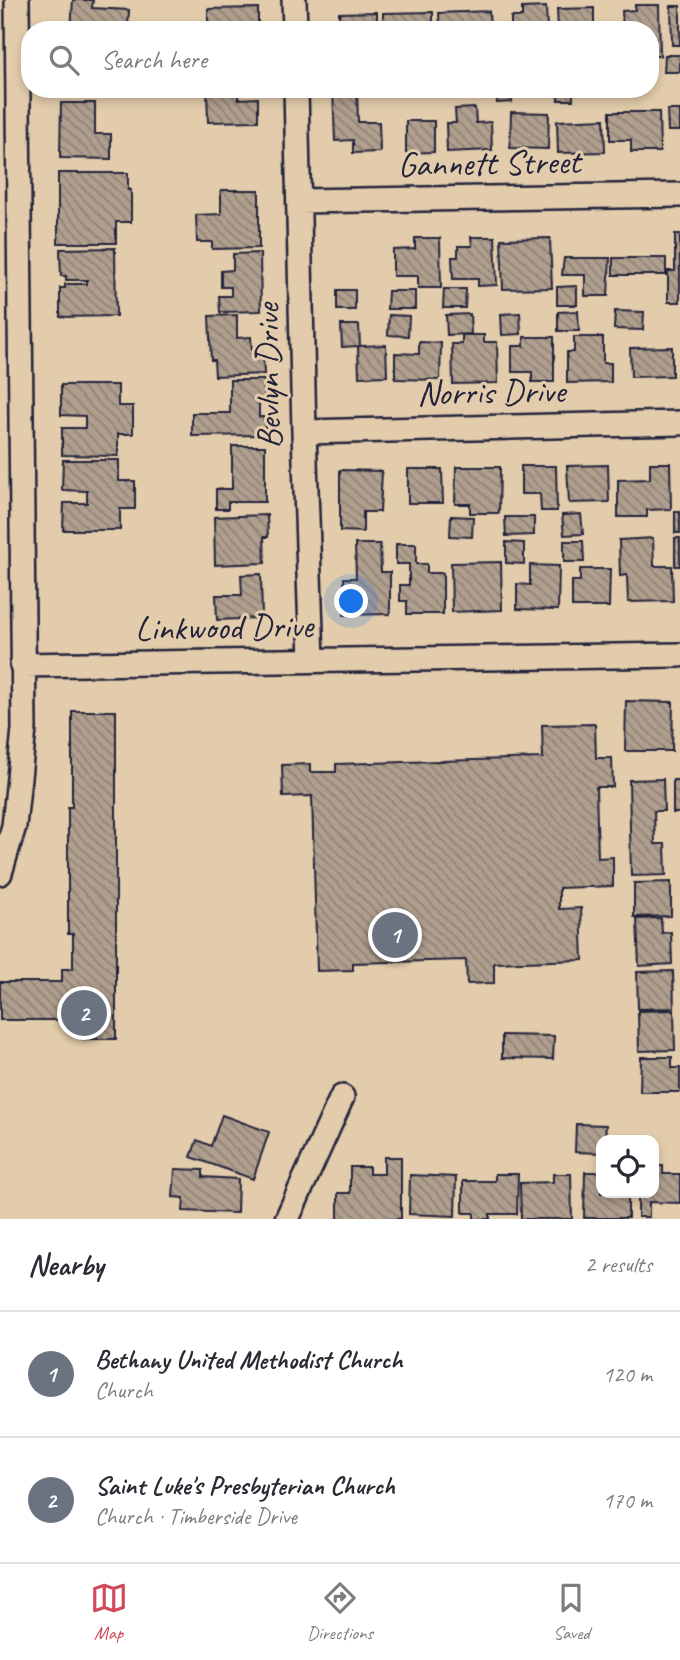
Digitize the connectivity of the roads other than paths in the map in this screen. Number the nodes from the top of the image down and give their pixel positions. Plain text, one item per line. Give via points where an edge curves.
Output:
1 (17, 0) edge
2 (294, 0) edge
3 (295, 21) edge
4 (296, 98) edge
5 (9, 192) edge
6 (680, 195) edge
7 (299, 201) junction
8 (9, 223) edge
9 (10, 362) edge
10 (680, 423) edge
11 (304, 432) junction
12 (680, 655) edge
13 (312, 660) junction
14 (22, 665) junction
15 (0, 873) edge
16 (342, 1097) dead end
17 (287, 1219) edge

1 - 5 street
2 - 3 street
4 - 7 street, Bevlyn Drive
5 - 8 street
6 - 7 street, Gannett Street
7 - 11 street, Bevlyn Drive
8 - 9 street
9 - 14 street
10 - 11 street, Norris Drive
11 - 13 street, Bevlyn Drive
12 - 13 street, Linkwood Drive
13 - 14 street, Linkwood Drive
14 - 15 street via 24,729 14,826
16 - 17 street

